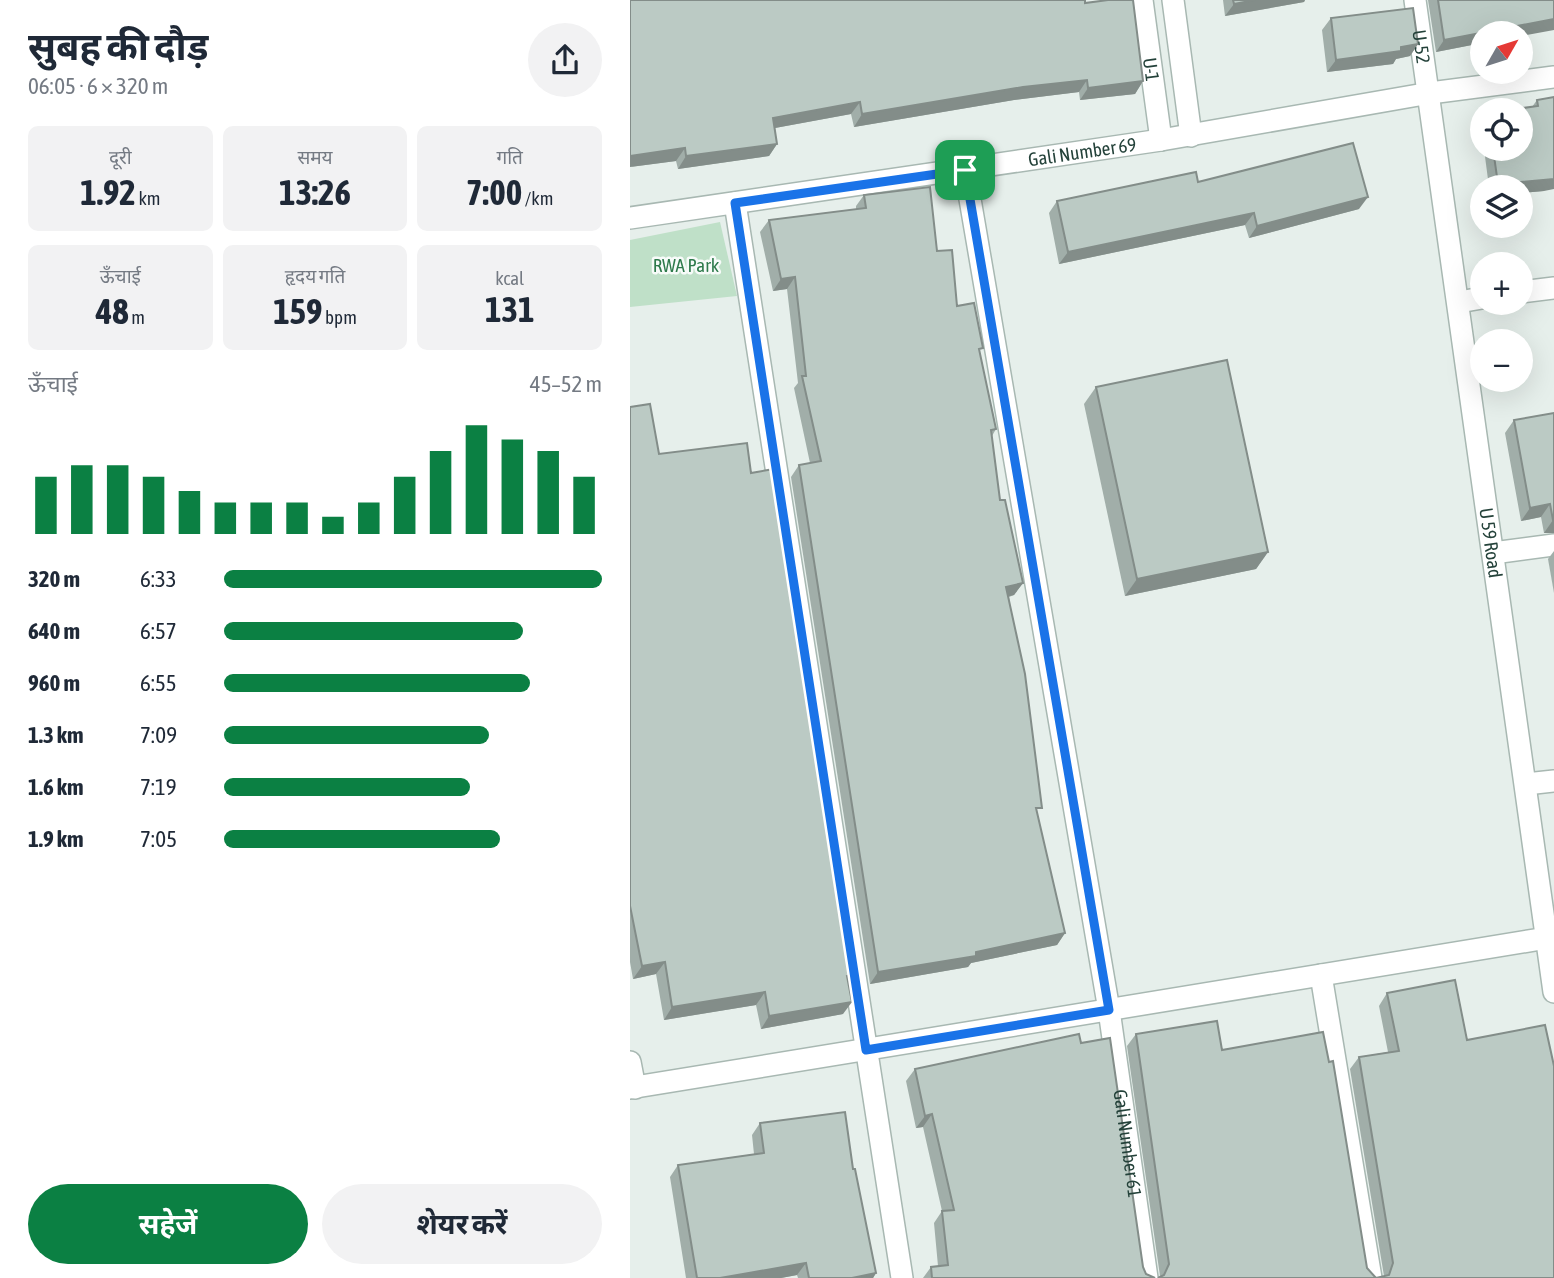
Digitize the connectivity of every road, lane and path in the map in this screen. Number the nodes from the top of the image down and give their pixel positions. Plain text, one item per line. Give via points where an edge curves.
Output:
1 (1142, 0) edge
2 (1173, 0) edge
3 (1415, 0) edge
4 (1554, 77) edge
5 (1430, 93) junction
6 (1191, 136) junction
7 (1161, 140) junction
8 (965, 170) junction
9 (735, 203) junction
10 (630, 218) edge
11 (1554, 288) edge
12 (1533, 291) edge
13 (1470, 300) edge
14 (1459, 302) junction
15 (1554, 545) edge
16 (1493, 553) junction
17 (1554, 780) edge
18 (1526, 784) junction
19 (1546, 938) junction
20 (1321, 975) junction
21 (1554, 992) edge
22 (1109, 1010) junction
23 (866, 1050) junction
24 (630, 1062) edge
25 (633, 1088) edge
26 (902, 1278) edge
27 (1147, 1278) edge
28 (1371, 1278) edge

1 - 7 street, U-1
2 - 6 street, U-1
3 - 5 street, U-52
4 - 5 street, Gali Number 69
5 - 6 street, Gali Number 69
5 - 14 street, U 59 Road
6 - 7 street, Gali Number 69
7 - 8 street, Gali Number 69
8 - 9 street, Gali Number 69
8 - 22 street, Gali Number 61
9 - 10 street, Gali Number 69
9 - 23 street
11 - 12 street
13 - 14 street
14 - 16 street, U 59 Road
15 - 16 street
16 - 18 street, U 59 Road
17 - 18 street
18 - 19 street, U 59 Road
19 - 20 street
19 - 21 street, U 59 Road
20 - 22 street
20 - 28 street
22 - 23 street
22 - 27 street, Gali Number 61
23 - 25 street
23 - 26 street
24 - 25 street

